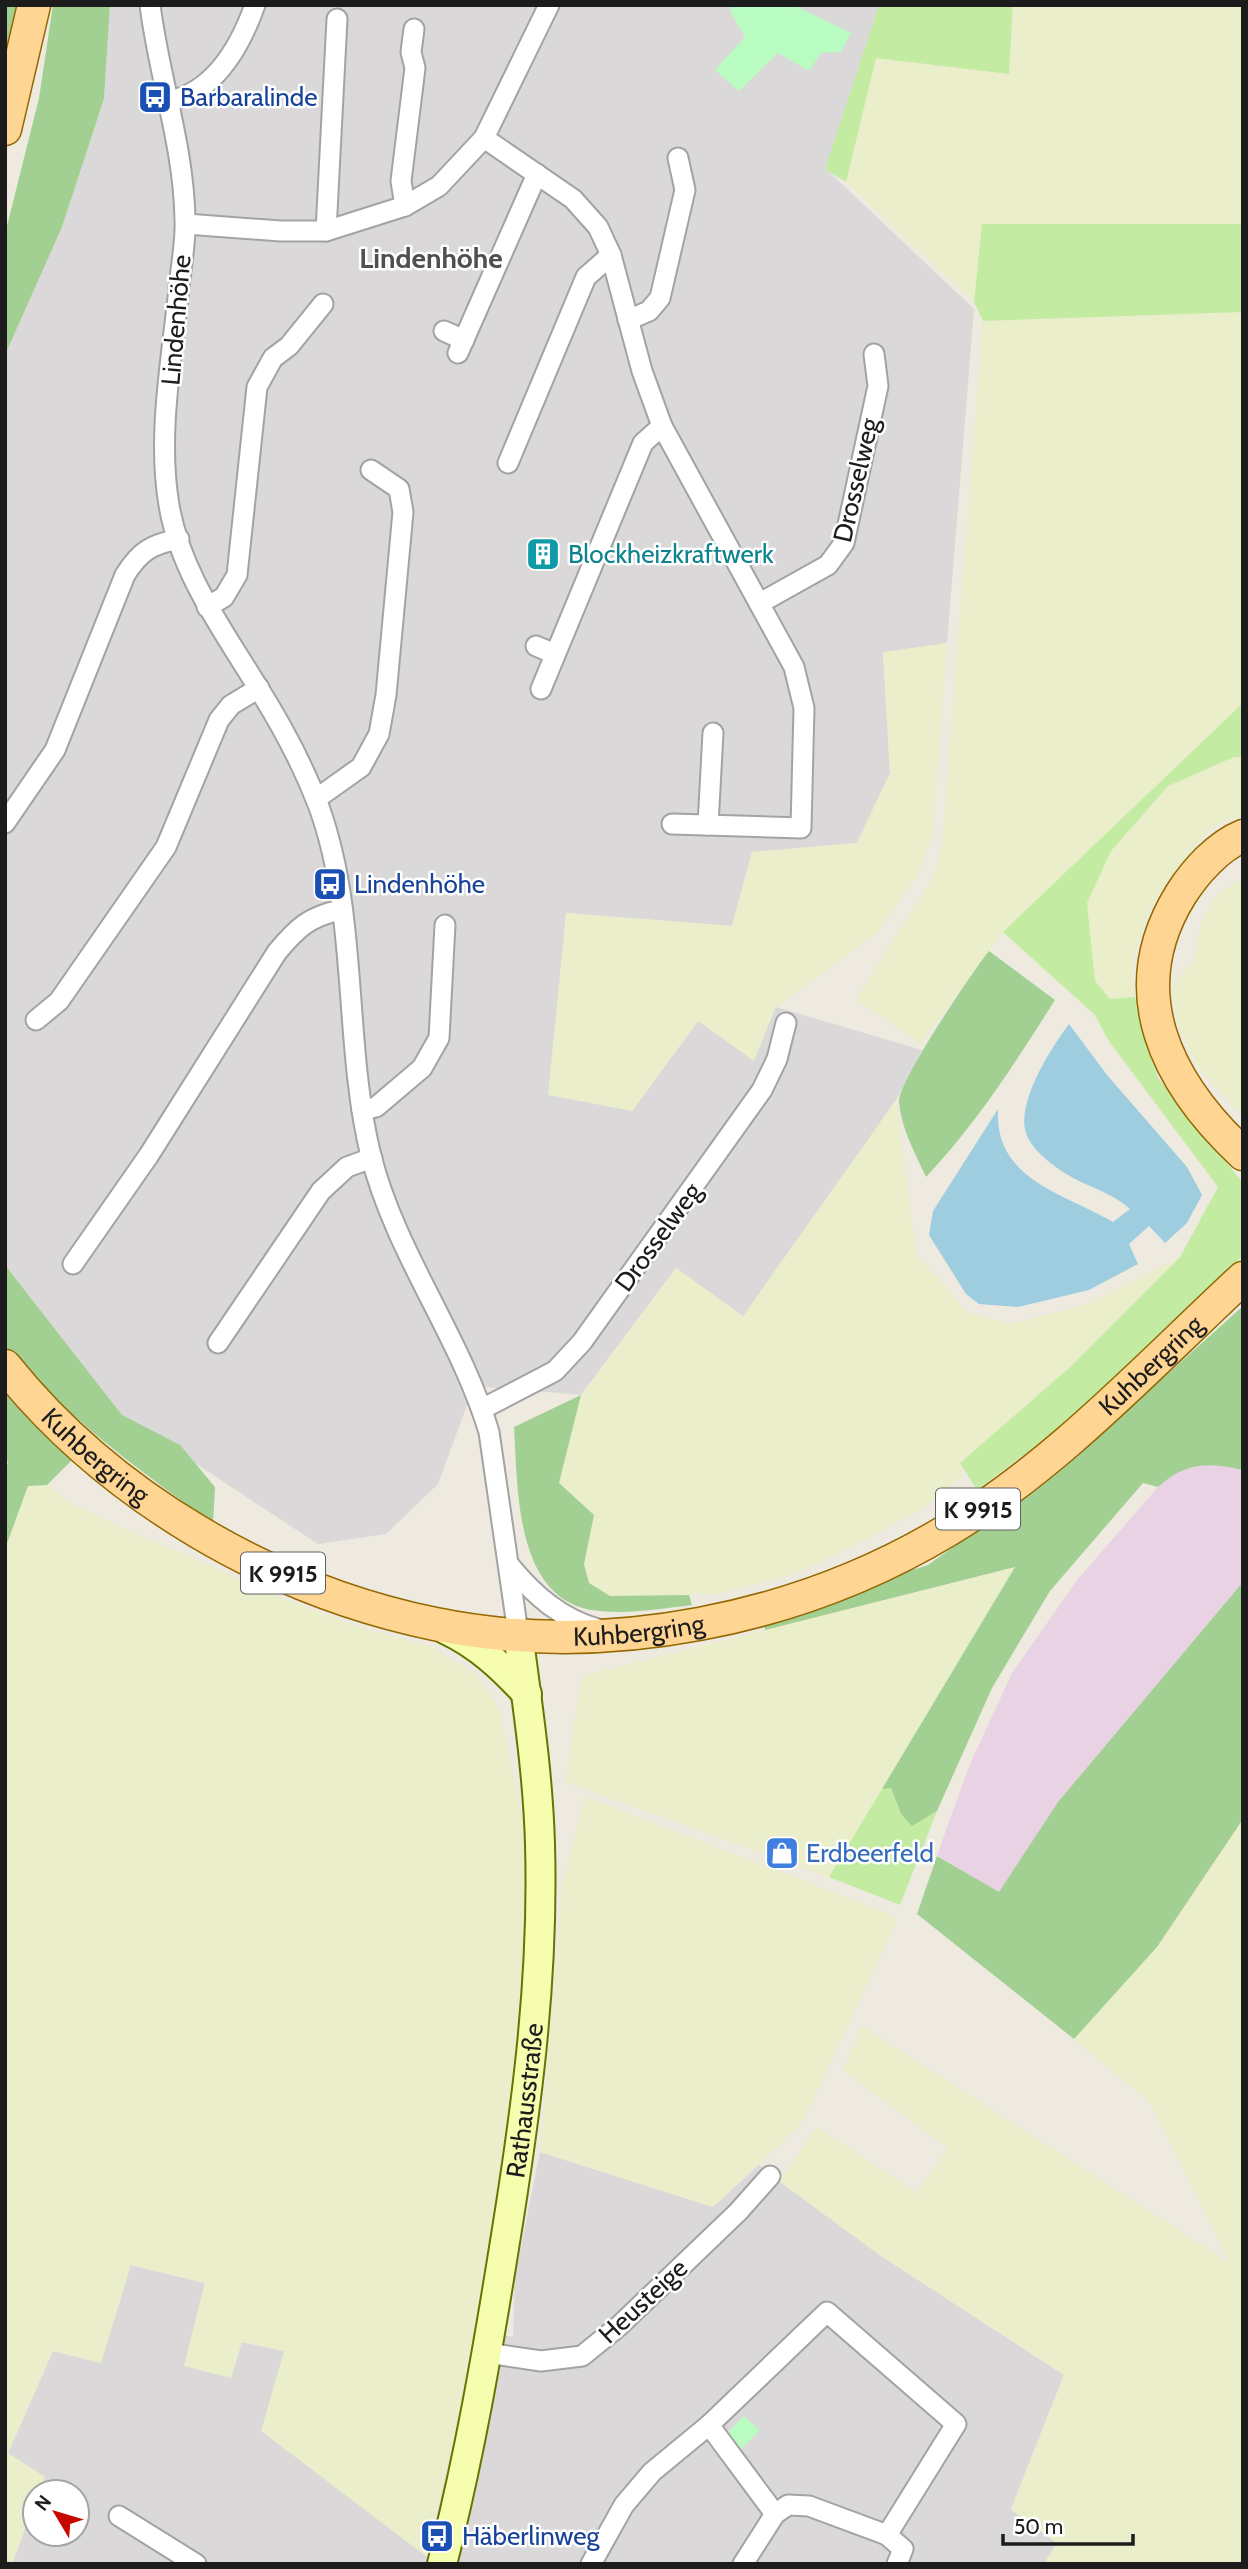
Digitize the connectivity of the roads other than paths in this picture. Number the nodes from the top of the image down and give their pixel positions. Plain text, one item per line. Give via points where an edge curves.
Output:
1 (34, 5) edge
2 (150, 5) edge
3 (255, 5) edge
4 (549, 5) edge
5 (337, 19) dead end
6 (414, 29) dead end
7 (170, 101) junction
8 (5, 129) edge
9 (484, 138) junction
10 (678, 158) dead end
11 (537, 174) junction
12 (405, 206) junction
13 (186, 224) junction
14 (326, 231) junction
15 (611, 255) junction
16 (323, 303) dead end
17 (628, 320) junction
18 (444, 331) dead end
19 (874, 354) dead end
20 (662, 425) junction
21 (508, 463) dead end
22 (371, 470) dead end
23 (179, 539) junction
24 (760, 603) junction
25 (207, 607) junction
26 (536, 646) dead end
27 (555, 654) junction
28 (258, 688) junction
29 (541, 689) dead end
30 (713, 733) dead end
31 (316, 799) junction
32 (5, 823) edge
33 (672, 824) dead end
34 (708, 825) junction
35 (1243, 836) edge
36 (340, 909) junction
37 (445, 925) dead end
38 (36, 1020) dead end
39 (786, 1023) dead end
40 (362, 1110) junction
41 (1243, 1154) edge
42 (372, 1158) junction
43 (74, 1264) dead end
44 (1243, 1278) edge
45 (218, 1343) dead end
46 (5, 1366) edge
47 (482, 1409) junction
48 (509, 1564) junction
49 (435, 1624) junction
50 (518, 1633) junction
51 (616, 1634) junction
52 (527, 1694) junction
53 (770, 2176) dead end
54 (487, 2353) junction
55 (709, 2426) junction
56 (775, 2514) junction
57 (120, 2515) dead end
58 (887, 2535) junction
59 (196, 2564) edge
60 (442, 2564) edge
61 (591, 2564) edge
62 (743, 2564) edge
63 (897, 2564) edge

1 - 8 main road
2 - 7 street, Lindenhöhe
3 - 7 street via 247,28 203,89
4 - 9 street
5 - 14 street
6 - 12 street via 411,52 415,68 401,181
7 - 13 street, Lindenhöhe
9 - 11 street
9 - 12 street via 439,186
10 - 17 street via 685,190 660,298 649,311
11 - 15 street via 585,210
11 - 18 street via 461,346
12 - 14 street
13 - 14 street
13 - 23 street, Lindenhöhe via 165,467 169,509
15 - 17 street
15 - 21 street via 586,277 513,431
16 - 25 street via 289,346 273,358 257,387 237,575 224,597
17 - 20 street
19 - 24 street, Drosselweg via 878,386 844,543 828,565
20 - 24 street
20 - 27 street via 643,443
22 - 31 street via 398,489 402,512 386,695 372,752 361,767
23 - 25 street, Lindenhöhe
23 - 32 street via 154,544 136,556 55,750
24 - 34 street via 794,667 804,708 801,828
25 - 28 street, Lindenhöhe
26 - 27 street
27 - 29 street
28 - 31 street, Lindenhöhe
28 - 38 street via 231,705 219,720 166,847 59,1001
30 - 34 street
31 - 36 street, Lindenhöhe via 329,836
33 - 34 street
35 - 41 main road via 1195,873 1166,919 1152,973 1156,1028 1178,1079 1214,1126
36 - 40 street, Lindenhöhe
36 - 43 street via 316,915 277,952
37 - 40 street via 439,1038 422,1068 376,1107
39 - 47 street, Drosselweg via 777,1059 762,1090 582,1342 555,1371
40 - 42 street, Lindenhöhe
42 - 45 street via 347,1167 321,1191
42 - 47 street, Lindenhöhe via 402,1243
44 - 51 main road, Kuhbergring / K 9915 via 1071,1437 949,1530 817,1592 713,1621
46 - 49 main road, Kuhbergring / K 9915 via 34,1402 87,1453 192,1528 300,1581
47 - 48 street, Lindenhöhe
48 - 50 street, Lindenhöhe
48 - 51 street via 528,1588 556,1611
49 - 50 main road, Kuhbergring / K 9915
49 - 52 street via 495,1660
50 - 51 main road, Kuhbergring / K 9915
50 - 52 street, Rathausstraße
52 - 54 street, Rathausstraße via 540,1842 536,2015 524,2133
53 - 54 street, Heusteige via 619,2326 582,2356 541,2361
54 - 60 street, Rathausstraße
55 - 56 street
55 - 58 street via 827,2312 956,2424
55 - 61 street via 652,2472 624,2505
56 - 58 street via 788,2505 809,2506
56 - 62 street
57 - 59 street
58 - 63 street via 903,2549

